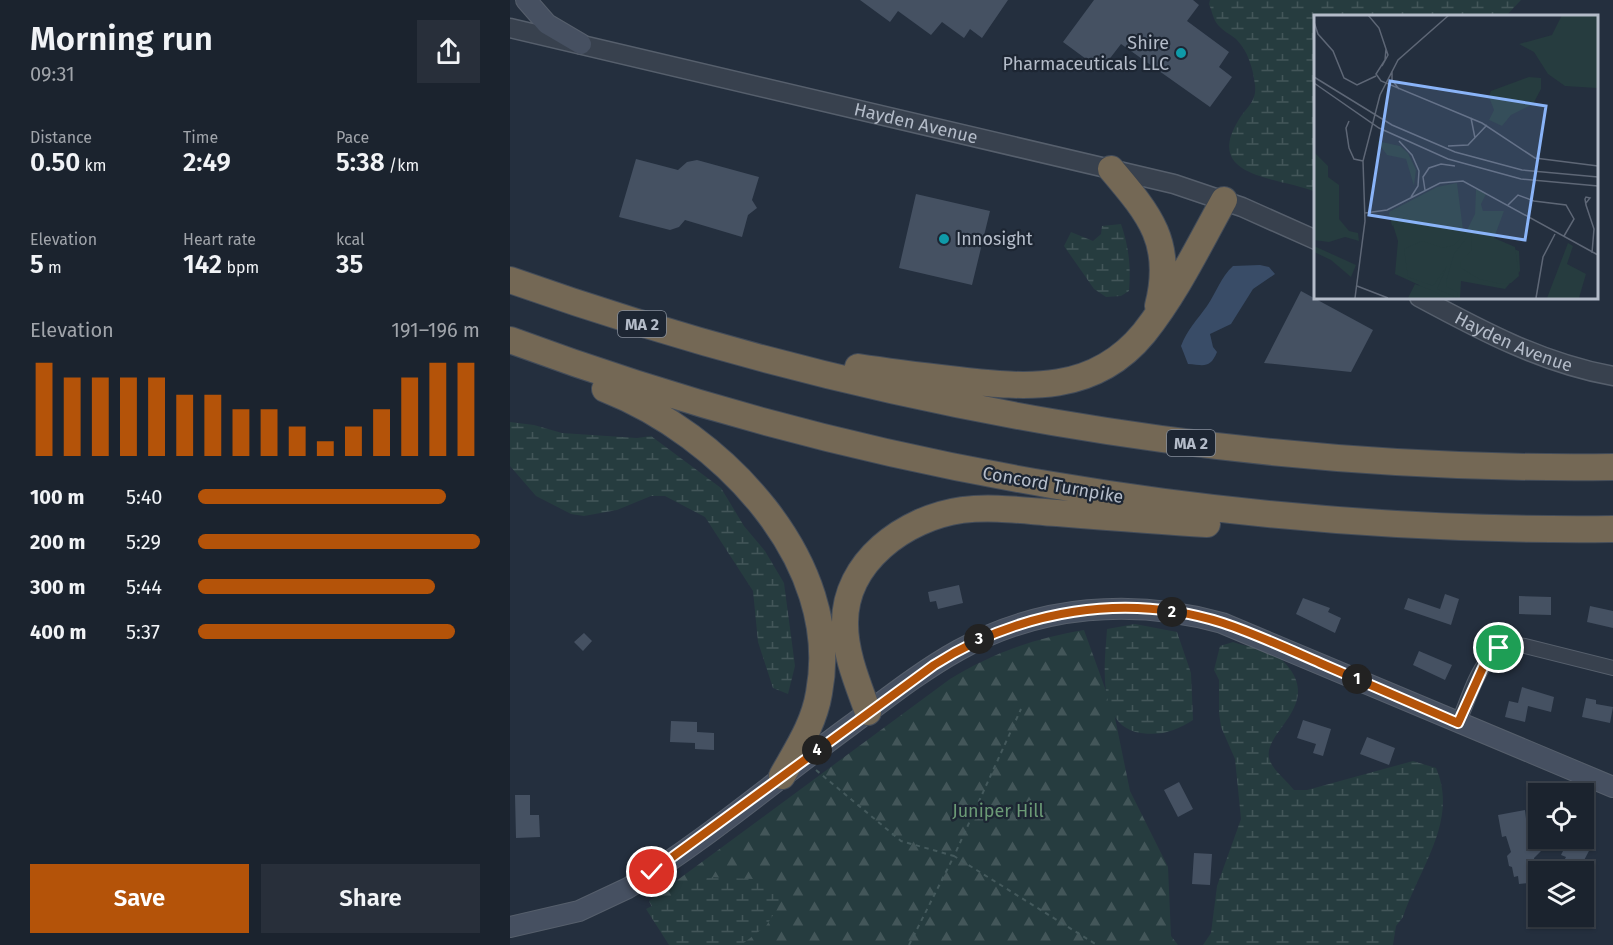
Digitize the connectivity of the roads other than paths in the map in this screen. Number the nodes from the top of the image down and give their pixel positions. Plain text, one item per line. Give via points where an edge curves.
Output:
1 (526, 0) edge
2 (510, 28) edge
3 (581, 44) junction
4 (1111, 169) junction
5 (1224, 200) junction
6 (1314, 239) edge
7 (510, 280) edge
8 (1421, 298) edge
9 (1156, 315) junction
10 (510, 340) edge
11 (534, 349) junction
12 (777, 362) junction
13 (1613, 376) edge
14 (1613, 466) edge
15 (1315, 519) junction
16 (1613, 529) edge
17 (1613, 668) edge
18 (868, 712) junction
19 (1458, 723) junction
20 (782, 776) junction
21 (1613, 787) edge
22 (510, 927) edge

1 - 3 main road via 547,24
2 - 3 street, Hayden Avenue
3 - 4 street, Hayden Avenue
4 - 5 street, Hayden Avenue
4 - 9 highway via 1144,209 1160,240 1164,276
5 - 6 street, Hayden Avenue
5 - 9 highway via 1169,299
7 - 12 highway, MA 2 via 655,328
8 - 13 street, Hayden Avenue via 1515,346
9 - 12 highway via 1138,339 1110,362 1082,377 1053,384 1013,386 849,366
10 - 11 highway, Concord Turnpike
11 - 15 highway, Concord Turnpike via 751,418 930,462 1091,492
11 - 20 highway via 596,386 653,411 699,443 755,498 795,555 816,608 823,664 812,719
12 - 14 highway, MA 2 via 991,411 1226,448 1417,463
15 - 16 highway, Concord Turnpike via 1473,528
15 - 18 highway via 1244,527 984,508 950,512 922,521 898,534 872,556 857,576 848,599 846,638
17 - 19 street via 1526,646 1499,648 1485,663
18 - 19 main road via 940,661 989,635 1051,615 1123,608 1176,612 1232,627
18 - 20 main road
19 - 21 main road
20 - 22 main road via 628,888 579,911

